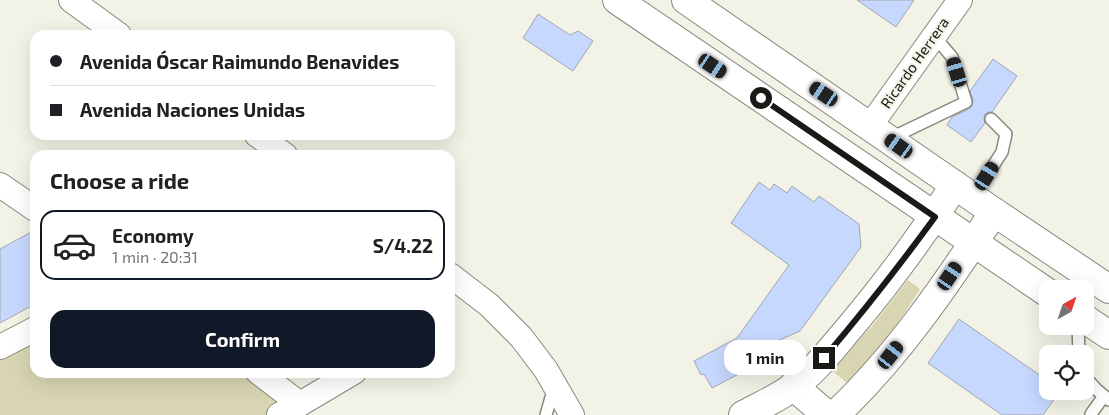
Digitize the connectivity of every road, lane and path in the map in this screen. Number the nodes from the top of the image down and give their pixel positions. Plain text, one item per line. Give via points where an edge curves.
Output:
1 (71, 0) edge
2 (617, 0) edge
3 (686, 0) edge
4 (960, 0) edge
5 (112, 30) edge
6 (934, 36) junction
7 (991, 119) dead end
8 (880, 132) junction
9 (264, 140) edge
10 (278, 150) edge
11 (0, 185) edge
12 (974, 198) junction
13 (30, 206) edge
14 (935, 217) junction
15 (973, 243) junction
16 (455, 279) edge
17 (1039, 288) edge
18 (1109, 289) edge
19 (1094, 325) edge
20 (30, 332) edge
21 (1109, 335) edge
22 (0, 347) edge
23 (266, 378) edge
24 (344, 378) edge
25 (555, 385) junction
26 (794, 386) junction
27 (1094, 386) edge
28 (1106, 398) edge
29 (300, 404) junction
30 (756, 412) edge
31 (1091, 414) dead end
32 (279, 415) edge
33 (546, 415) edge
34 (572, 415) edge
35 (827, 415) edge
36 (835, 415) edge

1 - 5 street
2 - 14 main road
3 - 8 main road
4 - 6 street, Ricardo Herrera
6 - 8 street, Ricardo Herrera
6 - 8 lane via 952,57 966,102
7 - 12 lane via 1006,134 1002,152
8 - 12 main road
9 - 10 street
11 - 13 street
12 - 14 main road
12 - 15 main road
12 - 18 main road
14 - 15 main road
14 - 26 main road via 861,314 817,366
15 - 17 main road
15 - 36 main road via 942,289 880,368
16 - 25 street via 521,337
19 - 21 main road
20 - 22 street
23 - 29 street
24 - 29 street
25 - 33 lane
25 - 34 street
26 - 30 main road
26 - 35 main road
27 - 28 lane
28 - 31 lane
29 - 32 street

